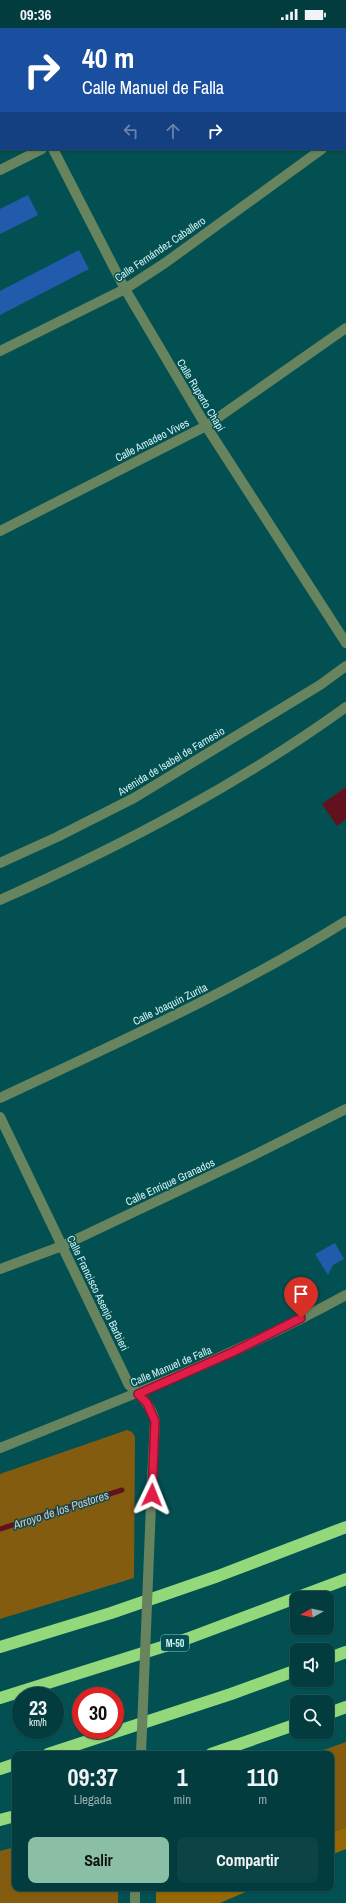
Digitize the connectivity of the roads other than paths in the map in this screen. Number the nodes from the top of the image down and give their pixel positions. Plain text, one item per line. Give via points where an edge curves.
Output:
1 (40, 150) edge
2 (54, 150) edge
3 (321, 150) edge
4 (0, 170) edge
5 (125, 288) junction
6 (346, 328) edge
7 (0, 351) edge
8 (206, 426) junction
9 (0, 531) edge
10 (346, 643) edge
11 (346, 666) edge
12 (346, 707) edge
13 (0, 863) edge
14 (0, 900) edge
15 (346, 921) edge
16 (0, 1098) edge
17 (346, 1109) edge
18 (0, 1117) edge
19 (62, 1246) junction
20 (0, 1269) edge
21 (346, 1295) edge
22 (138, 1394) junction
23 (0, 1448) edge
24 (346, 1527) edge
25 (346, 1579) edge
26 (0, 1647) edge
27 (346, 1652) edge
28 (334, 1656) edge
29 (290, 1673) edge
30 (0, 1698) edge
31 (346, 1707) edge
32 (334, 1711) edge
33 (290, 1726) edge
34 (57, 1751) edge
35 (141, 1751) edge
36 (220, 1751) edge
37 (12, 1765) edge
38 (0, 1769) edge
39 (12, 1817) edge
40 (0, 1820) edge

1 - 4 street
2 - 5 street, Calle Ruperto Chapí
3 - 5 street, Calle Fernández Caballero via 165,263
5 - 7 street, Calle Fernández Caballero
5 - 8 street, Calle Ruperto Chapí
6 - 8 street, Calle Amadeo Vives
8 - 9 street, Calle Amadeo Vives
8 - 10 street, Calle Ruperto Chapí
11 - 13 street, Avenida de Isabel de Farnesio via 320,685 134,798
12 - 14 street via 239,779 150,828
15 - 16 street, Calle Joaquín Zurita via 247,979 167,1020
17 - 19 street, Calle Enrique Granados via 250,1158
18 - 19 street, Calle Francisco Asenjo Barbieri
19 - 20 street, Calle Enrique Granados
19 - 22 street, Calle Francisco Asenjo Barbieri via 129,1385
21 - 22 street, Calle Manuel de Falla via 233,1352
22 - 23 street, Calle Manuel de Falla
22 - 35 street, Calle Francisco Asenjo Barbieri, bridge via 147,1403 155,1421
24 - 26 highway via 218,1576 111,1613
25 - 30 highway, M-50 via 181,1641
27 - 28 highway
29 - 34 highway
31 - 32 highway
33 - 36 highway
37 - 38 highway
39 - 40 highway

